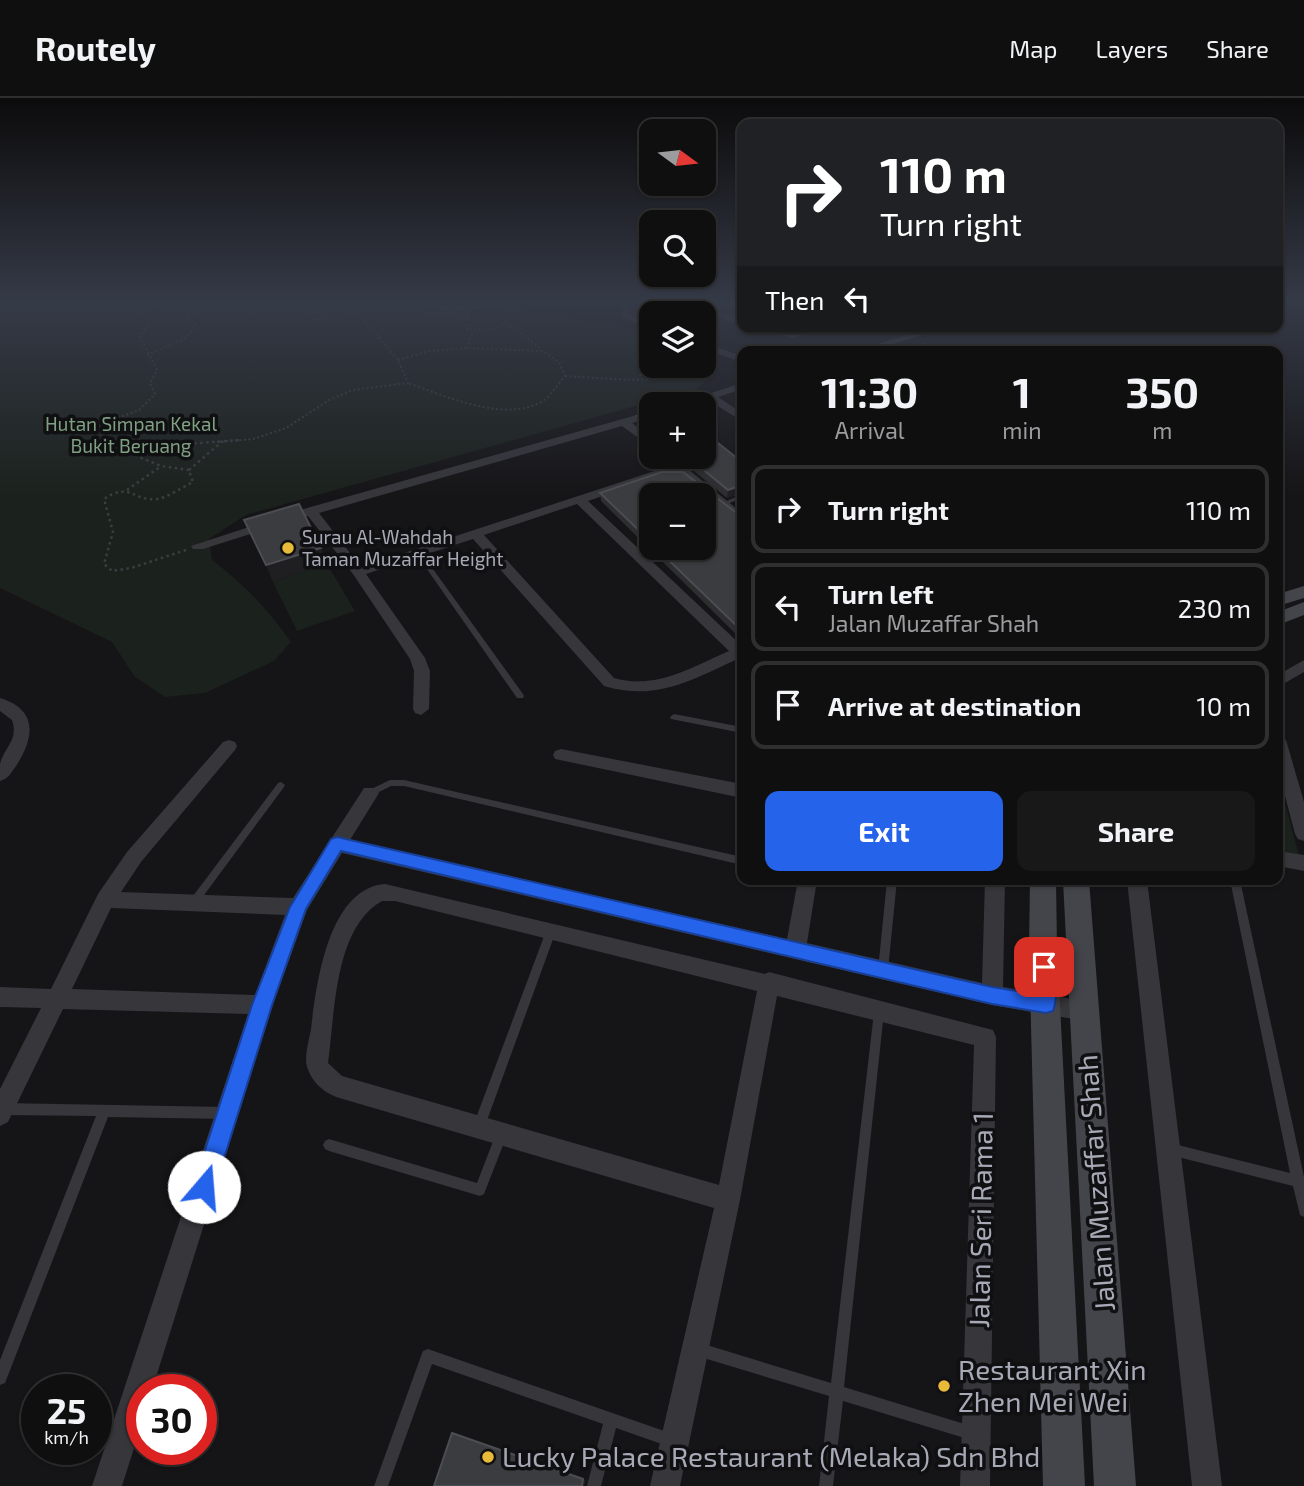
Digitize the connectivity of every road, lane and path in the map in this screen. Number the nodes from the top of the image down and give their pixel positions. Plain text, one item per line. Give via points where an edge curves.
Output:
1 (156, 368) edge
2 (401, 368) edge
3 (561, 368) edge
4 (565, 376) junction
5 (639, 376) edge
6 (408, 383) junction
7 (737, 388) edge
8 (716, 394) edge
9 (716, 400) edge
10 (737, 415) edge
11 (639, 418) edge
12 (624, 422) junction
13 (639, 434) edge
14 (224, 440) junction
15 (129, 453) junction
16 (160, 466) junction
17 (672, 469) edge
18 (680, 469) edge
19 (188, 470) junction
20 (127, 490) junction
21 (737, 498) edge
22 (579, 499) junction
23 (723, 503) junction
24 (311, 511) junction
25 (737, 515) edge
26 (476, 534) junction
27 (198, 546) joint
28 (418, 552) junction
29 (358, 572) junction
30 (1304, 592) edge
31 (1283, 598) edge
32 (1304, 608) edge
33 (1283, 617) edge
34 (737, 649) edge
35 (737, 653) edge
36 (1304, 665) edge
37 (1283, 679) edge
38 (520, 696) dead end
39 (0, 704) edge
40 (421, 709) dead end
41 (674, 717) dead end
42 (737, 729) edge
43 (229, 746) dead end
44 (561, 755) dead end
45 (1283, 758) edge
46 (0, 775) edge
47 (281, 785) dead end
48 (737, 790) edge
49 (370, 793) joint
50 (1304, 834) edge
51 (337, 844) junction
52 (737, 860) edge
53 (1283, 860) edge
54 (1304, 863) edge
55 (807, 885) edge
56 (892, 885) edge
57 (995, 885) edge
58 (1043, 885) edge
59 (1076, 885) edge
60 (1138, 885) edge
61 (1236, 885) edge
62 (105, 900) junction
63 (193, 903) junction
64 (299, 907) junction
65 (551, 931) junction
66 (796, 951) junction
67 (883, 970) junction
68 (769, 982) junction
69 (992, 995) junction
70 (0, 996) edge
71 (54, 1000) junction
72 (1046, 1004) junction
73 (262, 1005) junction
74 (879, 1010) junction
75 (1085, 1011) junction
76 (2, 1106) edge
77 (104, 1111) junction
78 (228, 1113) junction
79 (490, 1130) junction
80 (329, 1145) dead end
81 (1168, 1148) junction
82 (1301, 1182) edge
83 (728, 1200) junction
84 (1304, 1211) edge
85 (694, 1348) junction
86 (0, 1378) edge
87 (836, 1392) junction
88 (611, 1419) junction
89 (976, 1435) junction
90 (674, 1442) junction
91 (107, 1486) edge
92 (381, 1486) edge
93 (594, 1486) edge
94 (665, 1486) edge
95 (826, 1486) edge
96 (975, 1486) edge
97 (1064, 1486) edge
98 (1115, 1486) edge
99 (1207, 1486) edge

1 - 15 path via 150,384 155,394 148,406 75,434 77,440
2 - 6 path
3 - 4 path
4 - 5 path
4 - 6 path via 541,402 515,408 488,408
6 - 14 path via 353,390 286,428 253,439
7 - 8 street
9 - 10 street
11 - 12 street
12 - 13 street
12 - 24 street
14 - 15 path
14 - 19 path
15 - 16 path
16 - 19 path
16 - 20 path
17 - 22 street
18 - 23 street
19 - 20 path via 193,482 159,499 144,499
20 - 27 path via 104,499 113,532 104,564 112,571
21 - 23 lane
22 - 26 street
22 - 34 street
23 - 25 street
24 - 27 street
24 - 29 street
26 - 28 street
26 - 35 street via 609,682 647,689
28 - 29 street
28 - 38 lane
29 - 40 street via 417,658
30 - 31 main road
32 - 33 main road
36 - 37 street
39 - 46 street via 18,716 23,730
41 - 42 lane
43 - 62 street via 134,857
44 - 48 street
45 - 50 street
47 - 63 lane
49 - 51 street
49 - 52 lane via 390,783 404,783
51 - 64 street
51 - 66 street
53 - 54 street
55 - 66 street
56 - 67 lane
57 - 69 street
58 - 72 main road, Jalan Muzaffar Shah
59 - 75 main road, Jalan Muzaffar Shah
60 - 81 street
61 - 82 lane
62 - 63 street
62 - 71 street
63 - 64 street
64 - 73 street
65 - 68 street
65 - 79 lane
65 - 79 street via 379,893 354,912 336,945 317,1064 323,1076 336,1086
66 - 67 street
67 - 69 street
68 - 74 street
68 - 83 street
69 - 72 street
70 - 71 street
71 - 73 street
71 - 76 street
72 - 75 street
72 - 97 main road, Jalan Muzaffar Shah
73 - 78 street
74 - 87 lane
74 - 89 street, Jalan Seri Rama 1 via 985,1037
75 - 98 main road, Jalan Muzaffar Shah
76 - 77 lane
77 - 78 lane
77 - 86 lane
78 - 91 street
79 - 80 lane via 480,1190
79 - 83 street
81 - 82 lane
81 - 99 street
82 - 84 lane
83 - 85 street
85 - 87 lane
85 - 90 street
87 - 89 lane
87 - 95 lane
88 - 90 lane
88 - 92 lane via 428,1356
88 - 93 lane
89 - 96 street, Jalan Seri Rama 1
90 - 94 street

